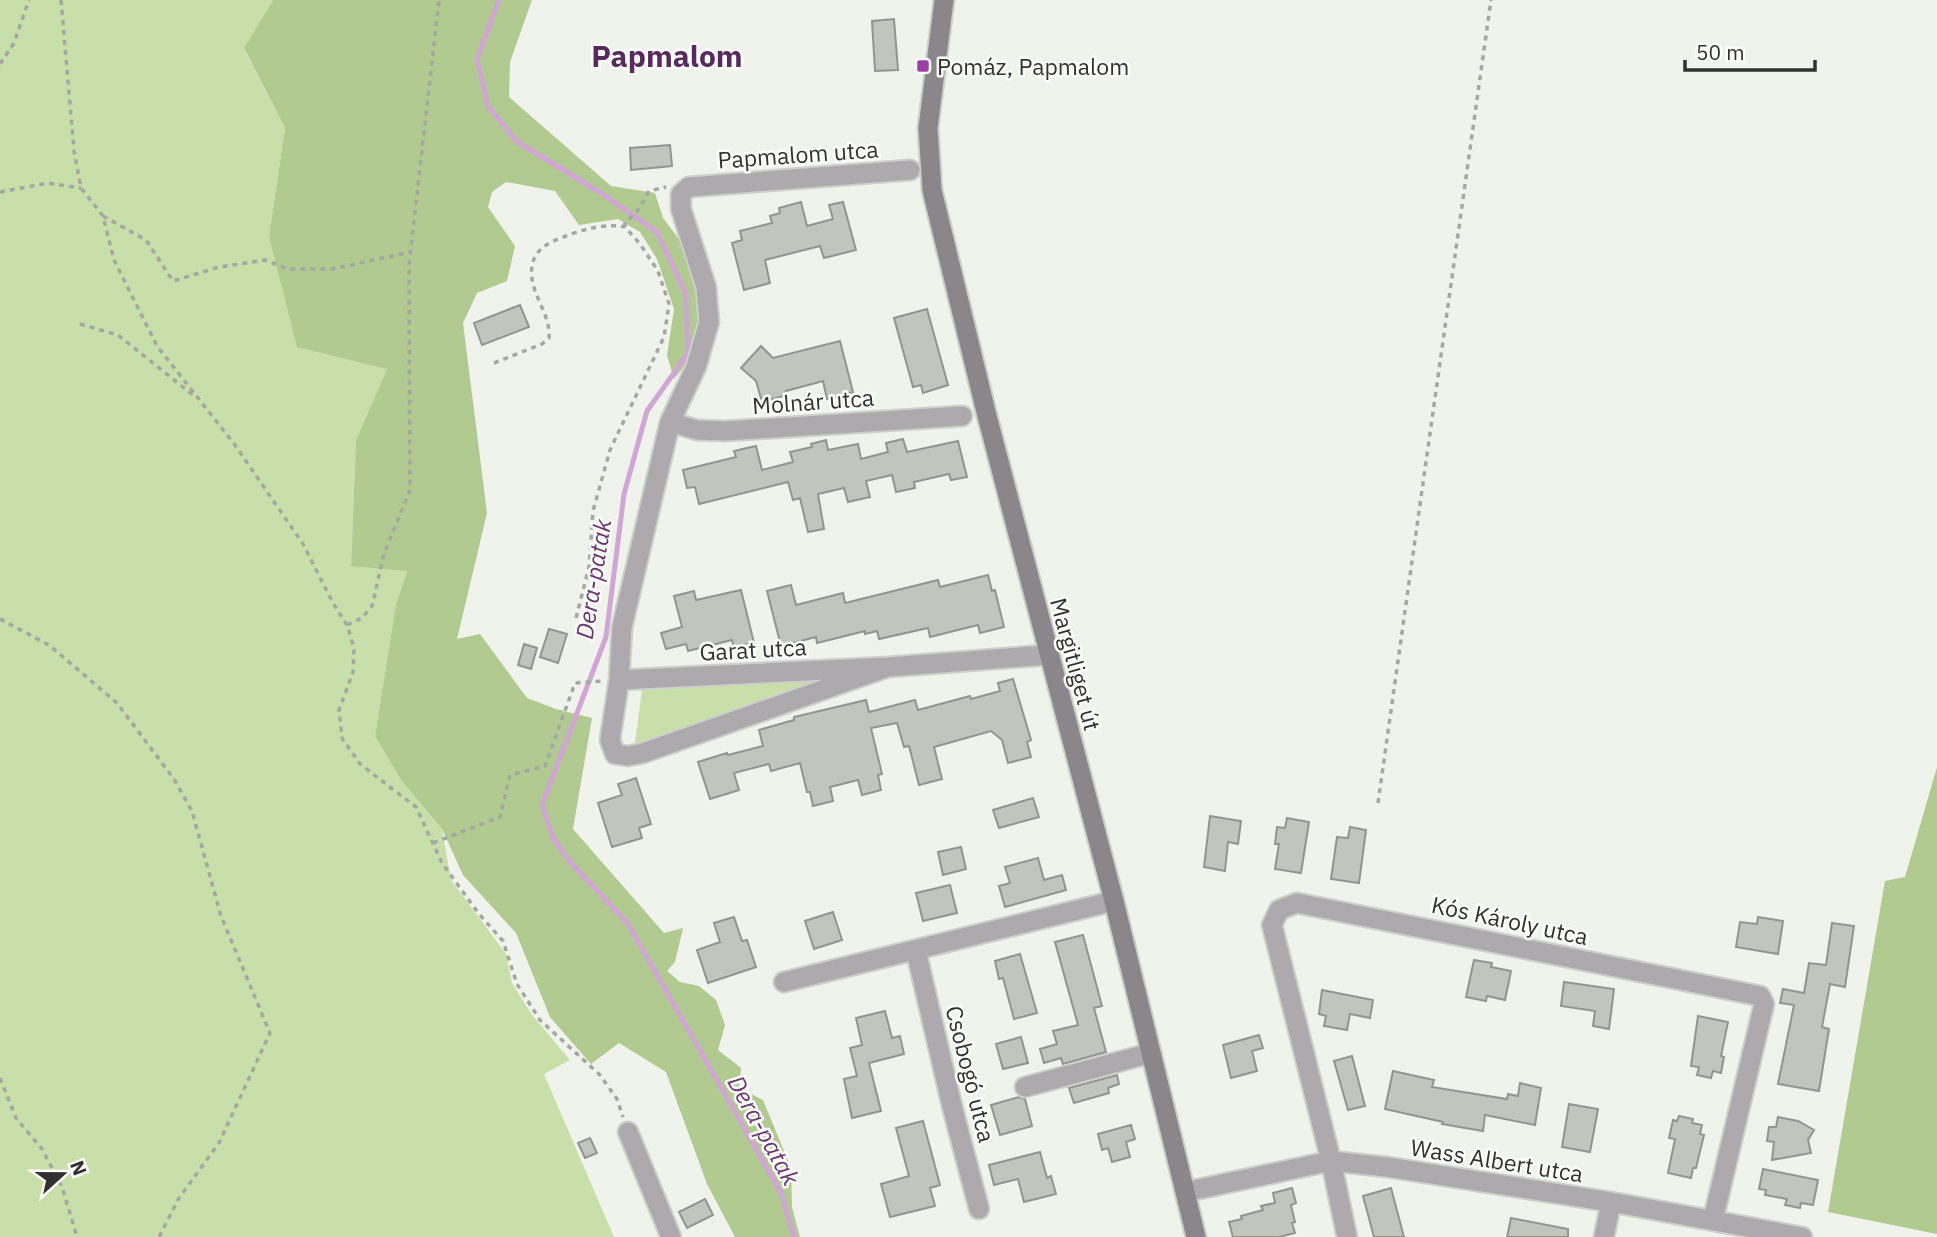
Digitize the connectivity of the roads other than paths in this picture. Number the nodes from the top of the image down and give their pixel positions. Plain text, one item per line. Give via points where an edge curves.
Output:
1 (944, 0) edge
2 (910, 170) dead end
3 (962, 416) dead end
4 (670, 422) junction
5 (1048, 655) junction
6 (888, 667) junction
7 (614, 680) junction
8 (1114, 901) junction
9 (916, 951) junction
10 (784, 982) dead end
11 (1151, 1053) junction
12 (1026, 1087) dead end
13 (628, 1132) road end
14 (1331, 1161) junction
15 (1185, 1192) junction
16 (1611, 1202) junction
17 (979, 1209) dead end
18 (1713, 1220) junction
19 (671, 1237) edge
20 (1196, 1237) edge
21 (1347, 1237) edge
22 (1604, 1237) edge
23 (1802, 1237) edge

1 - 5 main road, Margitliget út via 928,128 932,190
2 - 4 street, Papmalom utca via 689,187 681,194 681,209 706,287 709,322 696,367
3 - 4 street, Molnár utca via 725,431 697,430
4 - 7 street
5 - 6 street, Garat utca
5 - 8 main road, Margitliget út
6 - 7 street, Garat utca
6 - 7 street, Garat utca via 628,756 615,754 610,740
8 - 9 street
8 - 11 main road, Margitliget út
9 - 10 street
9 - 17 street, Csobogó utca
11 - 12 street
11 - 15 main road, Margitliget út
13 - 19 street
14 - 15 street, Wass Albert utca
14 - 16 street, Wass Albert utca
14 - 18 street, Kós Károly utca via 1272,925 1279,910 1297,903 1760,996 1764,1004
14 - 21 street
15 - 20 main road, Margitliget út
16 - 18 street, Wass Albert utca
16 - 22 street
18 - 23 street, Wass Albert utca

